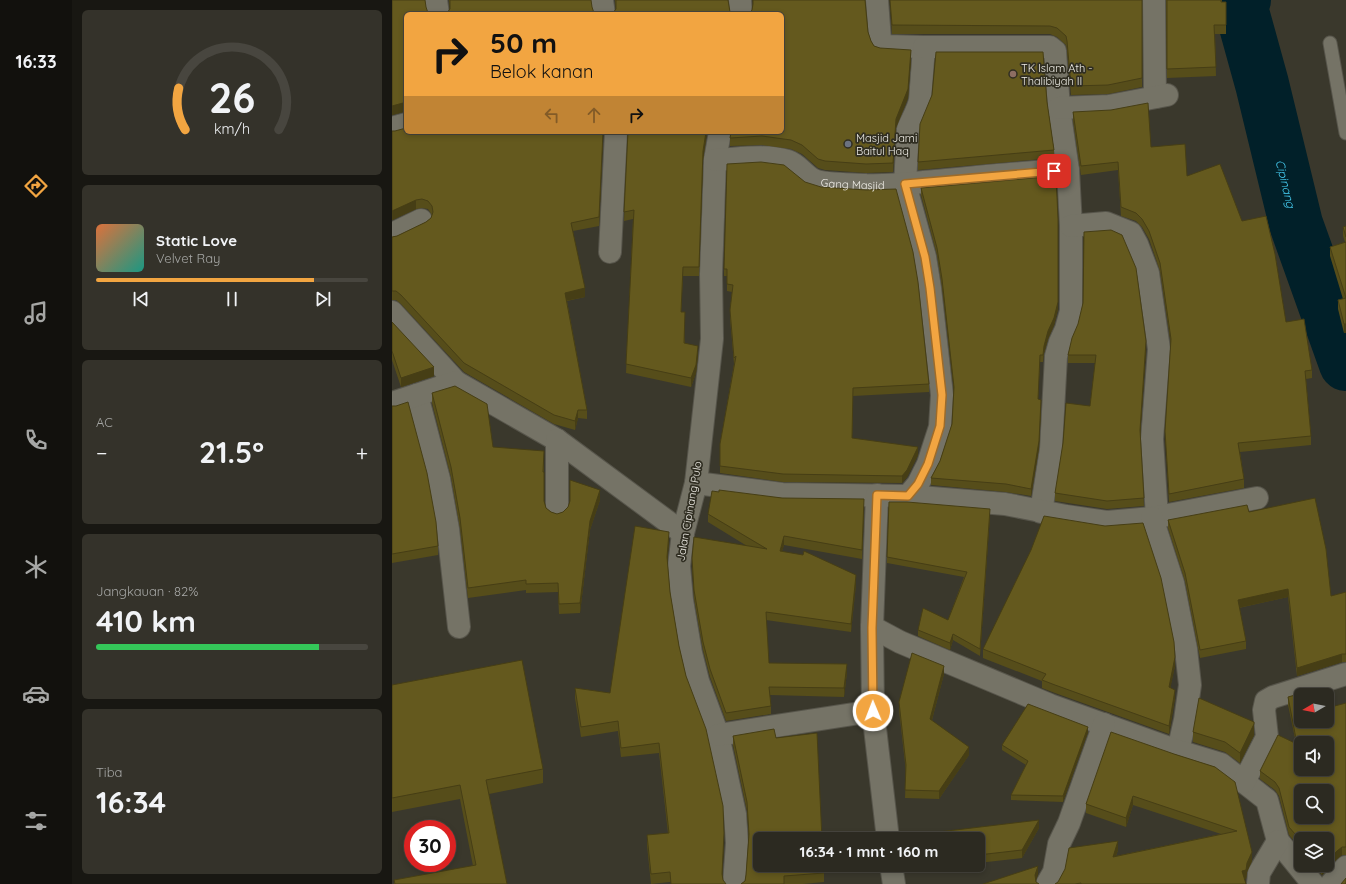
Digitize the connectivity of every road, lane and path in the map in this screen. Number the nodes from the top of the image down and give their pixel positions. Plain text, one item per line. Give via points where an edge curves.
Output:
1 (436, 0) edge
2 (602, 0) edge
3 (740, 0) edge
4 (877, 0) edge
5 (1154, 0) edge
6 (438, 12) edge
7 (604, 12) edge
8 (741, 12) edge
9 (1330, 43) dead end
10 (924, 47) junction
11 (1059, 108) junction
12 (404, 125) edge
13 (392, 128) edge
14 (1346, 133) edge
15 (616, 134) edge
16 (720, 134) edge
17 (715, 160) junction
18 (1068, 170) junction
19 (905, 184) junction
20 (421, 220) dead end
21 (1071, 226) junction
22 (392, 234) edge
23 (610, 252) dead end
24 (392, 312) edge
25 (456, 382) junction
26 (417, 395) junction
27 (392, 403) edge
28 (557, 440) junction
29 (696, 483) junction
30 (877, 495) junction
31 (908, 496) junction
32 (1257, 498) dead end
33 (557, 511) dead end
34 (1041, 512) junction
35 (1154, 517) junction
36 (683, 533) junction
37 (459, 627) dead end
38 (872, 628) junction
39 (1346, 674) edge
40 (873, 711) junction
41 (1104, 724) junction
42 (718, 735) junction
43 (1178, 750) junction
44 (1244, 782) junction
45 (887, 832) edge
46 (1278, 841) junction
47 (1346, 867) edge
48 (892, 872) edge
49 (734, 884) edge
50 (894, 884) edge
51 (1047, 884) edge
52 (1258, 884) edge
53 (1313, 884) edge
54 (1331, 884) edge

1 - 6 street
2 - 7 street
3 - 8 street
4 - 10 street via 882,45
5 - 11 street via 1161,96 1109,106
9 - 14 lane
10 - 11 street via 1050,47 1055,50
10 - 19 street via 919,108 908,129
11 - 18 street
12 - 13 street
15 - 23 street
16 - 17 street, Jalan Cipinang Pulo
17 - 19 street, Gang Masjid via 774,158 789,161 813,179 824,182
17 - 29 street, Jalan Cipinang Pulo via 711,274 712,339
18 - 19 street, Gang Masjid
18 - 21 street
19 - 31 street via 925,257 942,395 940,426 928,464 918,484
20 - 22 street
21 - 34 street via 1071,311 1056,356 1051,449
21 - 35 street via 1106,223 1131,233 1148,273 1159,349 1152,439
24 - 25 street
25 - 26 street
25 - 28 street
26 - 27 street
26 - 37 street via 439,479 448,530
28 - 33 street
28 - 36 street
29 - 30 street via 782,494
29 - 36 street, Jalan Cipinang Pulo
30 - 31 street
30 - 38 street
31 - 34 street via 1005,504
32 - 35 street
34 - 35 street via 1107,522
35 - 43 street via 1173,583 1190,685
36 - 42 street, Jalan Cipinang Pulo via 679,566 686,628 698,681
38 - 40 street
38 - 41 street via 1050,705
39 - 44 street via 1266,701 1264,710 1267,737
40 - 42 street
40 - 45 street
41 - 43 street
41 - 51 street via 1059,844 1054,872
42 - 49 street, Jalan Cipinang Pulo via 734,814 737,843
43 - 44 street via 1221,764
44 - 46 street via 1267,800
46 - 52 street via 1259,873
46 - 53 street
47 - 54 street
48 - 50 street

